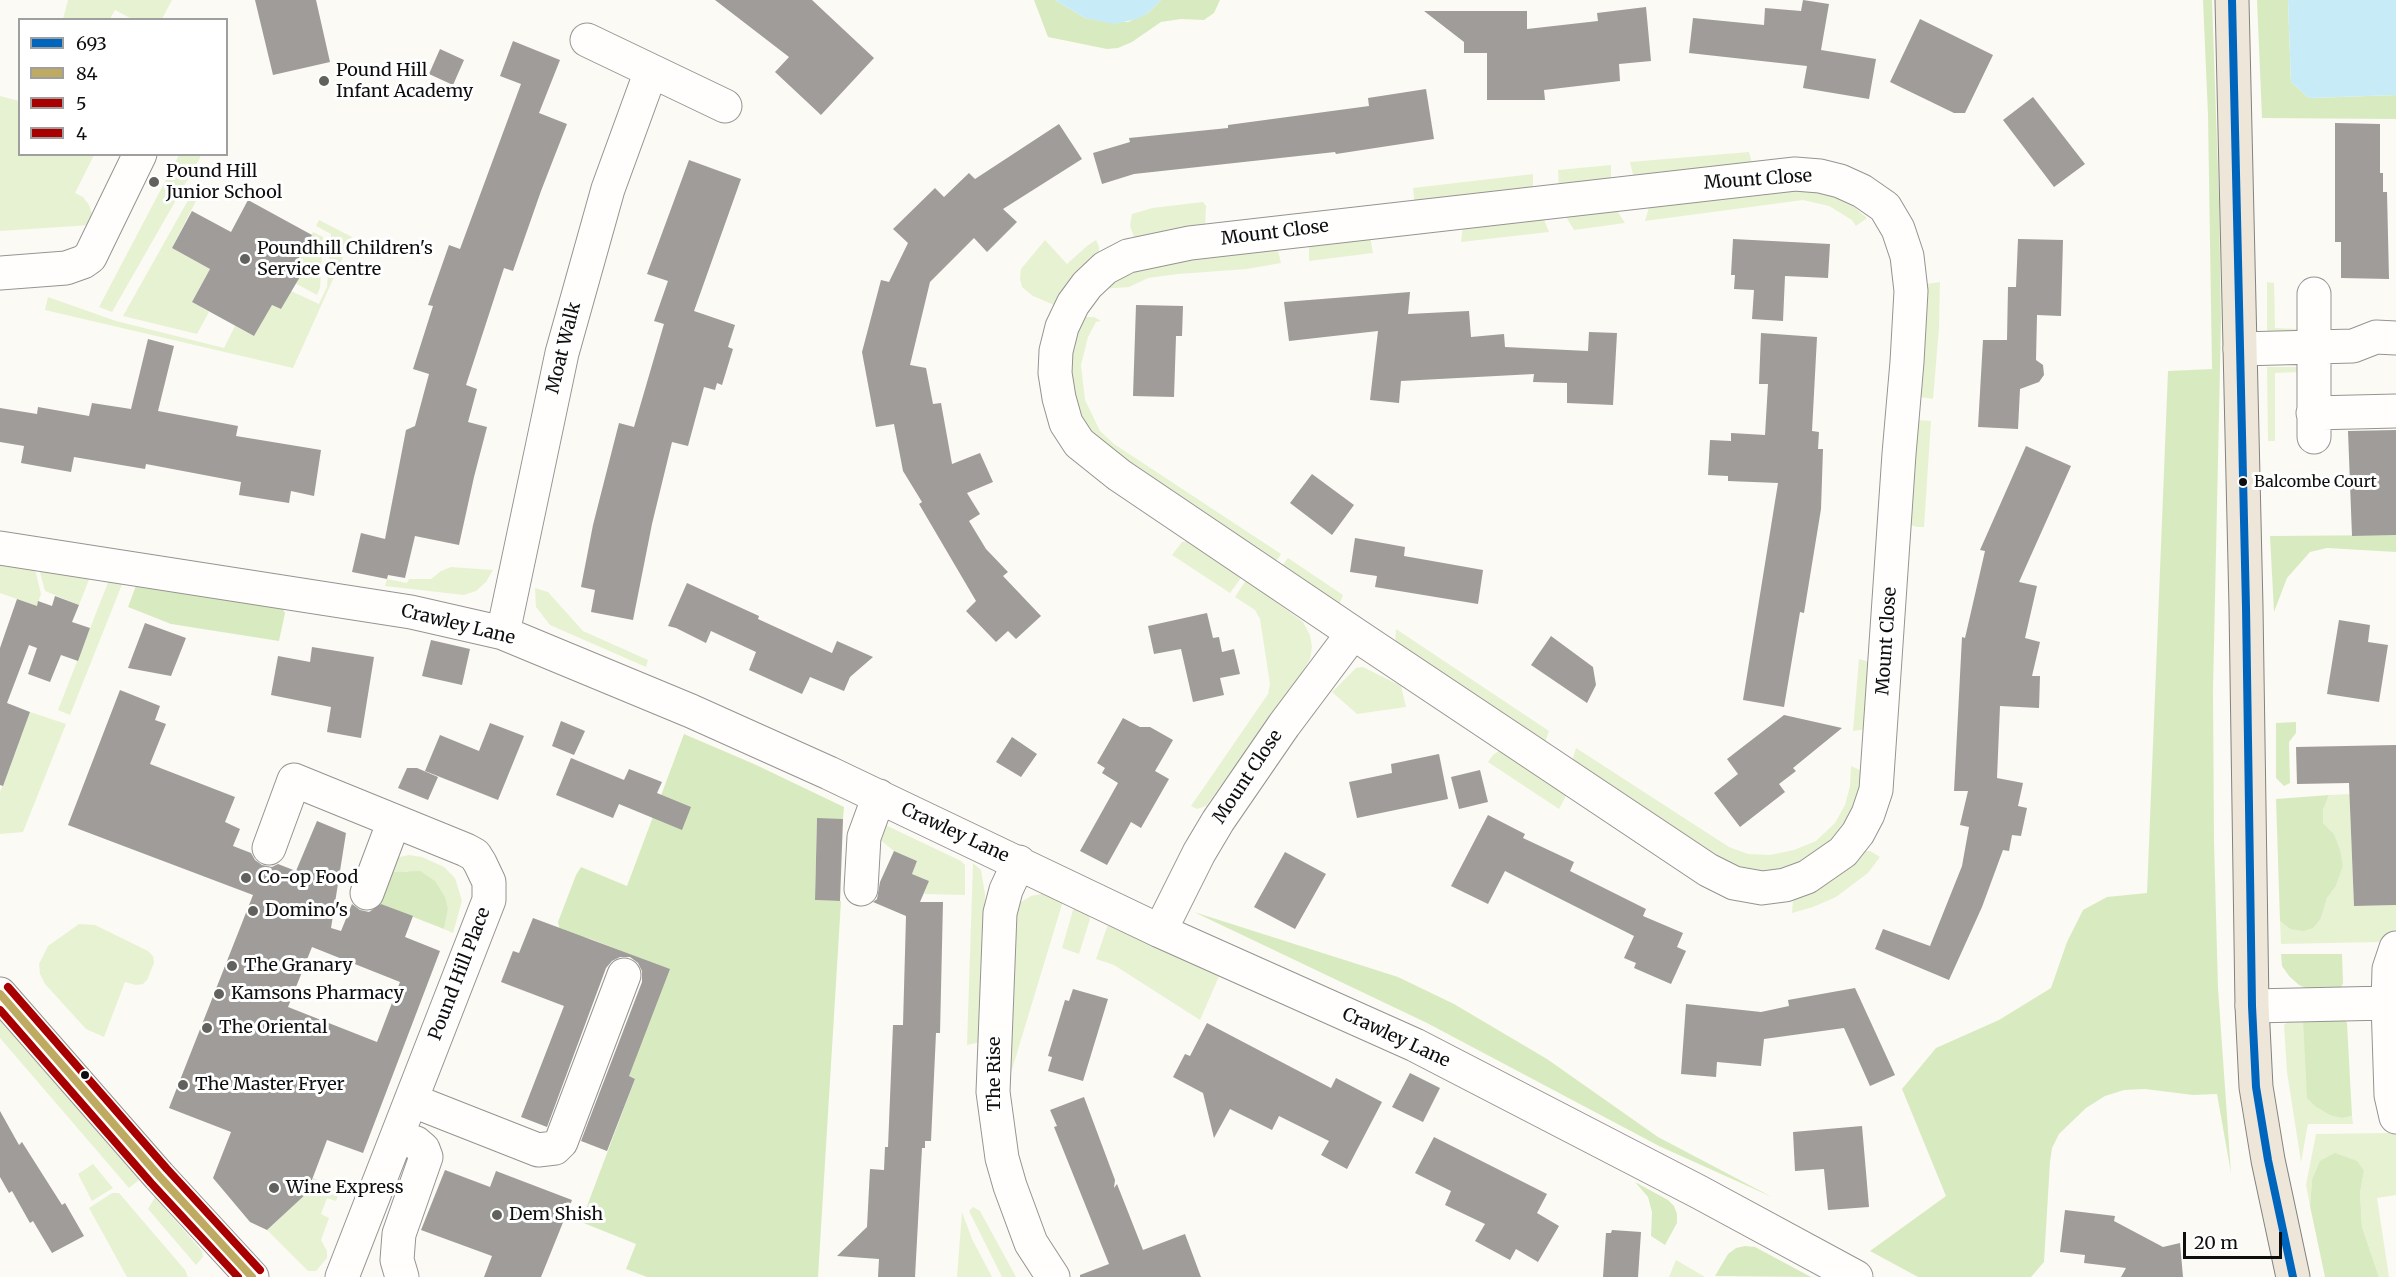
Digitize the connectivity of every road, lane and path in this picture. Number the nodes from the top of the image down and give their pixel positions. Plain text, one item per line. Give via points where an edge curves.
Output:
1 (2232, 0) edge
2 (587, 40) dead end
3 (651, 71) junction
4 (725, 106) dead end
5 (139, 156) edge
6 (0, 273) edge
7 (2314, 294) dead end
8 (2396, 338) edge
9 (2314, 347) junction
10 (2240, 349) junction
11 (2396, 411) edge
12 (0, 548) edge
13 (503, 633) junction
14 (1353, 633) junction
15 (879, 796) junction
16 (394, 821) junction
17 (269, 848) dead end
18 (1019, 862) junction
19 (861, 889) dead end
20 (367, 893) dead end
21 (1160, 931) junction
22 (2396, 948) edge
23 (624, 975) dead end
24 (0, 994) edge
25 (2388, 1003) junction
26 (2252, 1006) junction
27 (411, 1100) junction
28 (2396, 1117) edge
29 (397, 1136) junction
30 (240, 1273) edge
31 (342, 1277) edge
32 (402, 1277) edge
33 (1053, 1277) edge
34 (1856, 1277) edge
35 (2293, 1277) edge

1 - 10 main road
2 - 3 street
3 - 4 street
3 - 13 street, Moat Walk via 608,189 562,352
5 - 6 street via 90,257 66,268
7 - 9 street
8 - 9 street via 2376,337 2353,346
9 - 10 street
9 - 11 street via 2314,425
10 - 26 main road
12 - 13 street, Crawley Lane via 400,610
13 - 15 street, Crawley Lane via 691,711
14 - 14 street, Mount Close via 1734,884 1762,888 1785,885 1807,877 1843,852 1868,814 1876,789 1907,362 1911,291 1907,256 1885,207 1840,181 1795,174 1190,243 1128,256 1105,268 1073,304 1056,351 1059,398 1066,423 1079,443 1119,475
14 - 21 street, Mount Close via 1218,821
15 - 18 street, Crawley Lane
15 - 19 street via 864,837
16 - 17 street, Pound Hill Place via 294,780
16 - 20 street
16 - 27 street, Pound Hill Place via 475,855 490,892
18 - 21 street, Crawley Lane
18 - 33 street, The Rise via 1000,913 993,1092 1010,1186 1031,1243
21 - 34 street, Crawley Lane via 1415,1045
22 - 25 street via 2389,969
23 - 27 street via 561,1142 555,1148 538,1150
24 - 30 street
25 - 26 street
25 - 28 street via 2391,1095
26 - 35 main road via 2256,1087
27 - 29 street, Pound Hill Place
29 - 31 street, Pound Hill Place
29 - 32 street via 416,1143 426,1157 398,1241

